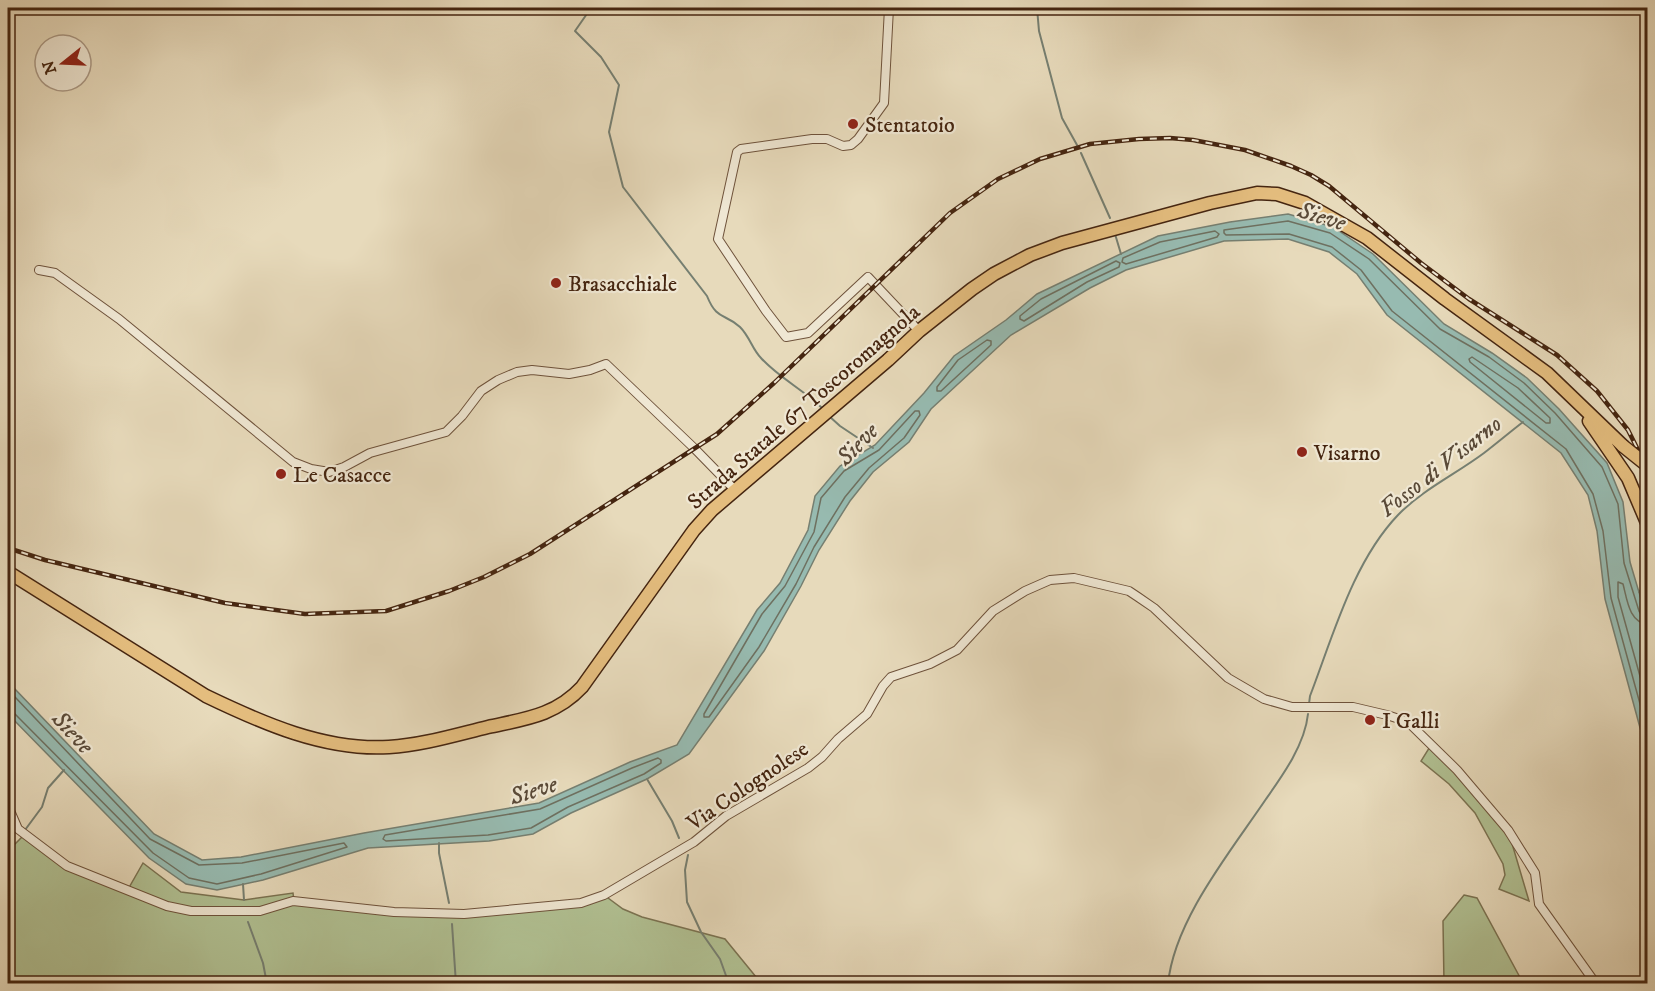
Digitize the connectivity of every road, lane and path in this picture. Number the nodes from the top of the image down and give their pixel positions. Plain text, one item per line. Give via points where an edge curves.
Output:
1 (889, 8) edge
2 (39, 270) dead end
3 (919, 331) junction
4 (1547, 373) junction
5 (1647, 465) edge
6 (735, 490) junction
7 (1647, 525) edge
8 (8, 572) edge
9 (8, 806) edge
10 (1596, 984) edge

1 - 3 street via 884,103 858,139 843,146 827,139 812,139 741,149 737,152 717,239 786,337 808,333 868,277
2 - 6 street via 55,273 119,319 293,462 311,469 329,472 370,453 446,432 481,391 517,372 569,374 606,364
3 - 4 main road, Strada Statale 67 Toscoromagnola via 972,289 1030,255 1104,230 1236,196 1277,194 1305,202 1367,238
3 - 6 main road, Strada Statale 67 Toscoromagnola
4 - 5 main road, Strada Statale 67 Toscoromagnola, bridge
4 - 7 main road via 1607,446 1628,478
6 - 8 main road, Strada Statale 67 Toscoromagnola via 694,530 570,700 538,716 390,747 330,743 236,710 174,677
9 - 10 street, Via Colognolese via 18,829 67,866 167,906 190,911 260,911 293,901 394,912 464,914 581,903 604,895 684,848 726,816 822,758 867,714 891,677 957,651 993,611 1025,591 1050,580 1074,578 1129,591 1154,608 1228,678 1264,699 1292,707 1353,707 1408,722 1457,770 1508,830 1535,873 1539,904

